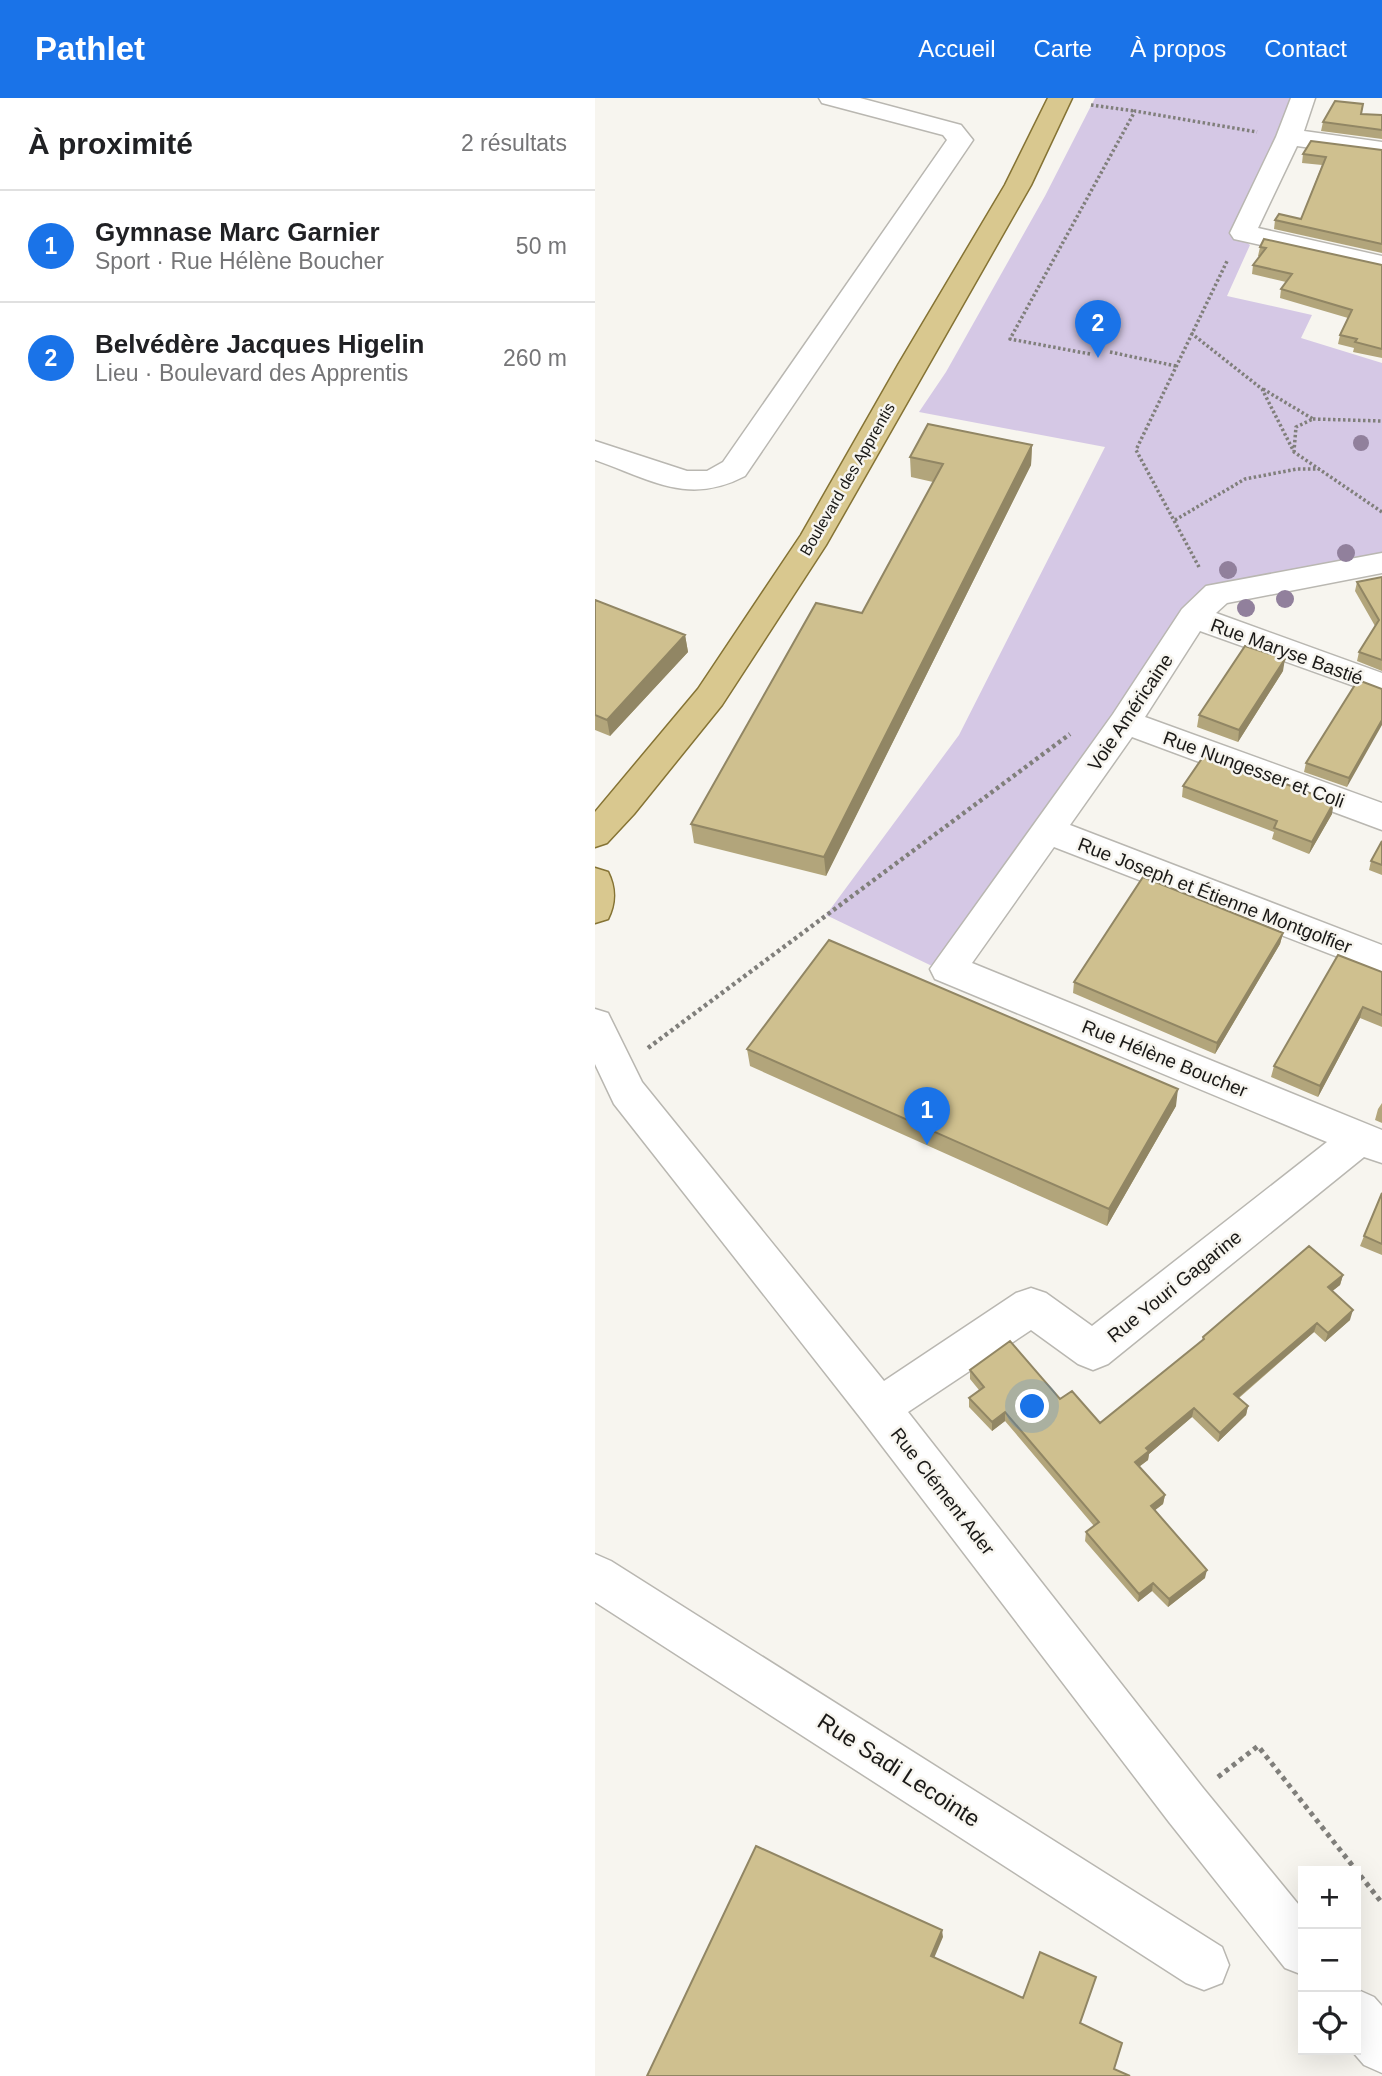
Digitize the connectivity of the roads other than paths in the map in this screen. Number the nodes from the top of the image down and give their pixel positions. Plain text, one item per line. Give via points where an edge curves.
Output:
1 (831, 98) edge
2 (1304, 98) edge
3 (1070, 100) edge
4 (1289, 137) junction
5 (1382, 150) edge
6 (1382, 264) edge
7 (595, 450) edge
8 (1382, 563) edge
9 (1193, 617) junction
10 (1382, 685) edge
11 (1125, 722) junction
12 (1382, 817) edge
13 (1047, 830) junction
14 (595, 834) edge
15 (595, 882) edge
16 (595, 909) edge
17 (1382, 960) edge
18 (949, 969) joint
19 (595, 1024) edge
20 (1371, 1143) edge
21 (878, 1407) junction
22 (595, 1576) edge
23 (1298, 1944) edge
24 (1204, 1965) dead end
25 (1361, 2021) edge
26 (1382, 2047) edge

1 - 7 street via 952,130 960,140 734,469 713,480 685,481
2 - 4 street
3 - 14 main road, Boulevard des Apprentis via 815,538 710,697
4 - 5 street
4 - 6 street via 1243,233
8 - 9 street, Voie Américaine via 1217,594
9 - 10 street, Rue Maryse Bastié
9 - 11 street, Voie Américaine
11 - 12 street, Rue Nungesser et Coli
11 - 13 street, Voie Américaine
13 - 17 street, Rue Joseph et Étienne Montgolfier
13 - 18 street, Voie Américaine
15 - 16 main road
18 - 20 street, Rue Hélène Boucher
19 - 21 street, Rue Clément Ader via 628,1093
20 - 21 street, Rue Youri Gagarine via 1093,1351 1031,1306
21 - 23 street, Rue Clément Ader
22 - 24 street, Rue Sadi Lecointe
25 - 26 street

